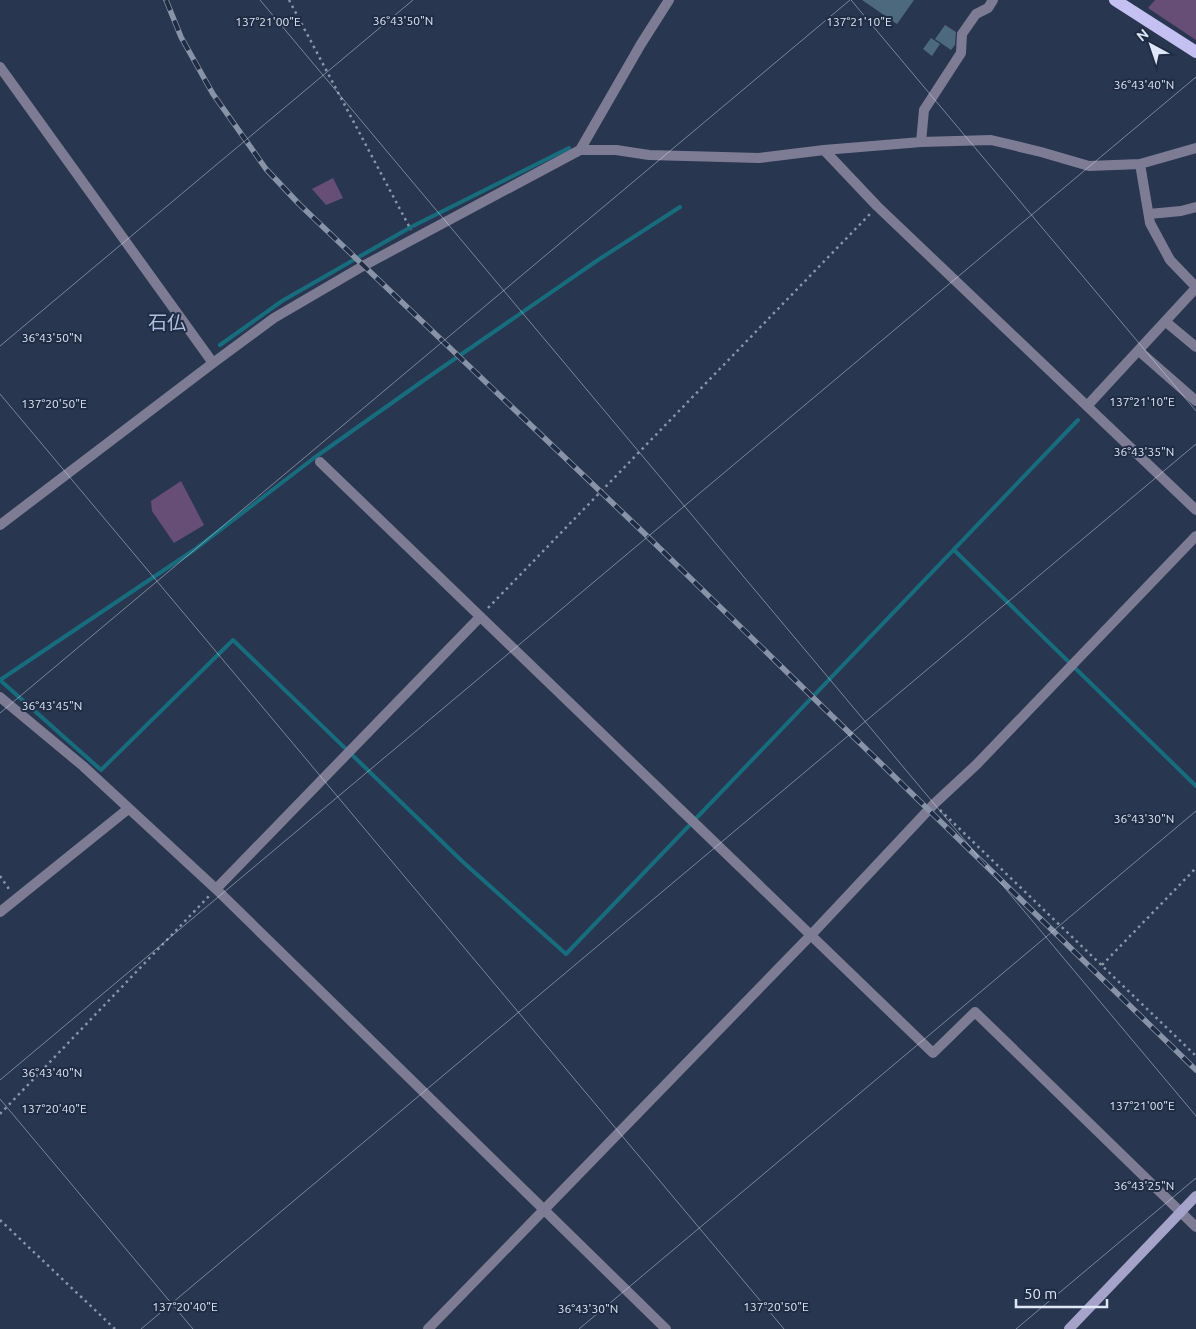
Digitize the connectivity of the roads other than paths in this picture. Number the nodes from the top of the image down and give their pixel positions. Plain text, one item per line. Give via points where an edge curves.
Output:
1 (669, 0) edge
2 (993, 0) edge
3 (1115, 0) edge
4 (1196, 52) edge
5 (0, 67) edge
6 (921, 142) junction
7 (1196, 148) edge
8 (580, 150) junction
9 (824, 150) junction
10 (1140, 164) junction
11 (1196, 208) edge
12 (1149, 214) junction
13 (1196, 287) edge
14 (1166, 322) junction
15 (1196, 347) edge
16 (1139, 351) junction
17 (213, 363) junction
18 (1196, 401) edge
19 (1088, 406) junction
20 (320, 462) dead end
21 (1196, 510) edge
22 (0, 525) edge
23 (1196, 536) edge
24 (480, 617) junction
25 (0, 697) edge
26 (128, 809) junction
27 (216, 889) junction
28 (0, 912) edge
29 (811, 935) junction
30 (1196, 1196) edge
31 (544, 1210) junction
32 (1180, 1212) junction
33 (1196, 1227) edge
34 (428, 1329) edge
35 (666, 1329) edge
36 (1069, 1329) edge

1 - 8 street
2 - 6 street via 988,8 976,14 962,34 961,53 924,110
3 - 4 main road
5 - 17 street
6 - 9 street
6 - 10 street via 991,140 1089,166
7 - 10 street
8 - 9 street via 759,158
8 - 17 street via 363,266 274,318
9 - 19 street via 878,206
10 - 12 street
11 - 12 street
12 - 13 street via 1170,260
13 - 14 street
14 - 15 street
14 - 16 street
16 - 18 street
16 - 19 street
17 - 22 street
19 - 21 street
20 - 24 street
23 - 29 street
24 - 27 street
24 - 29 street
25 - 26 street via 83,766
26 - 27 street
26 - 28 street
27 - 31 street
29 - 31 street
29 - 32 street via 932,1053 974,1012
30 - 32 street
31 - 34 street
31 - 35 street
32 - 33 street
32 - 36 street

